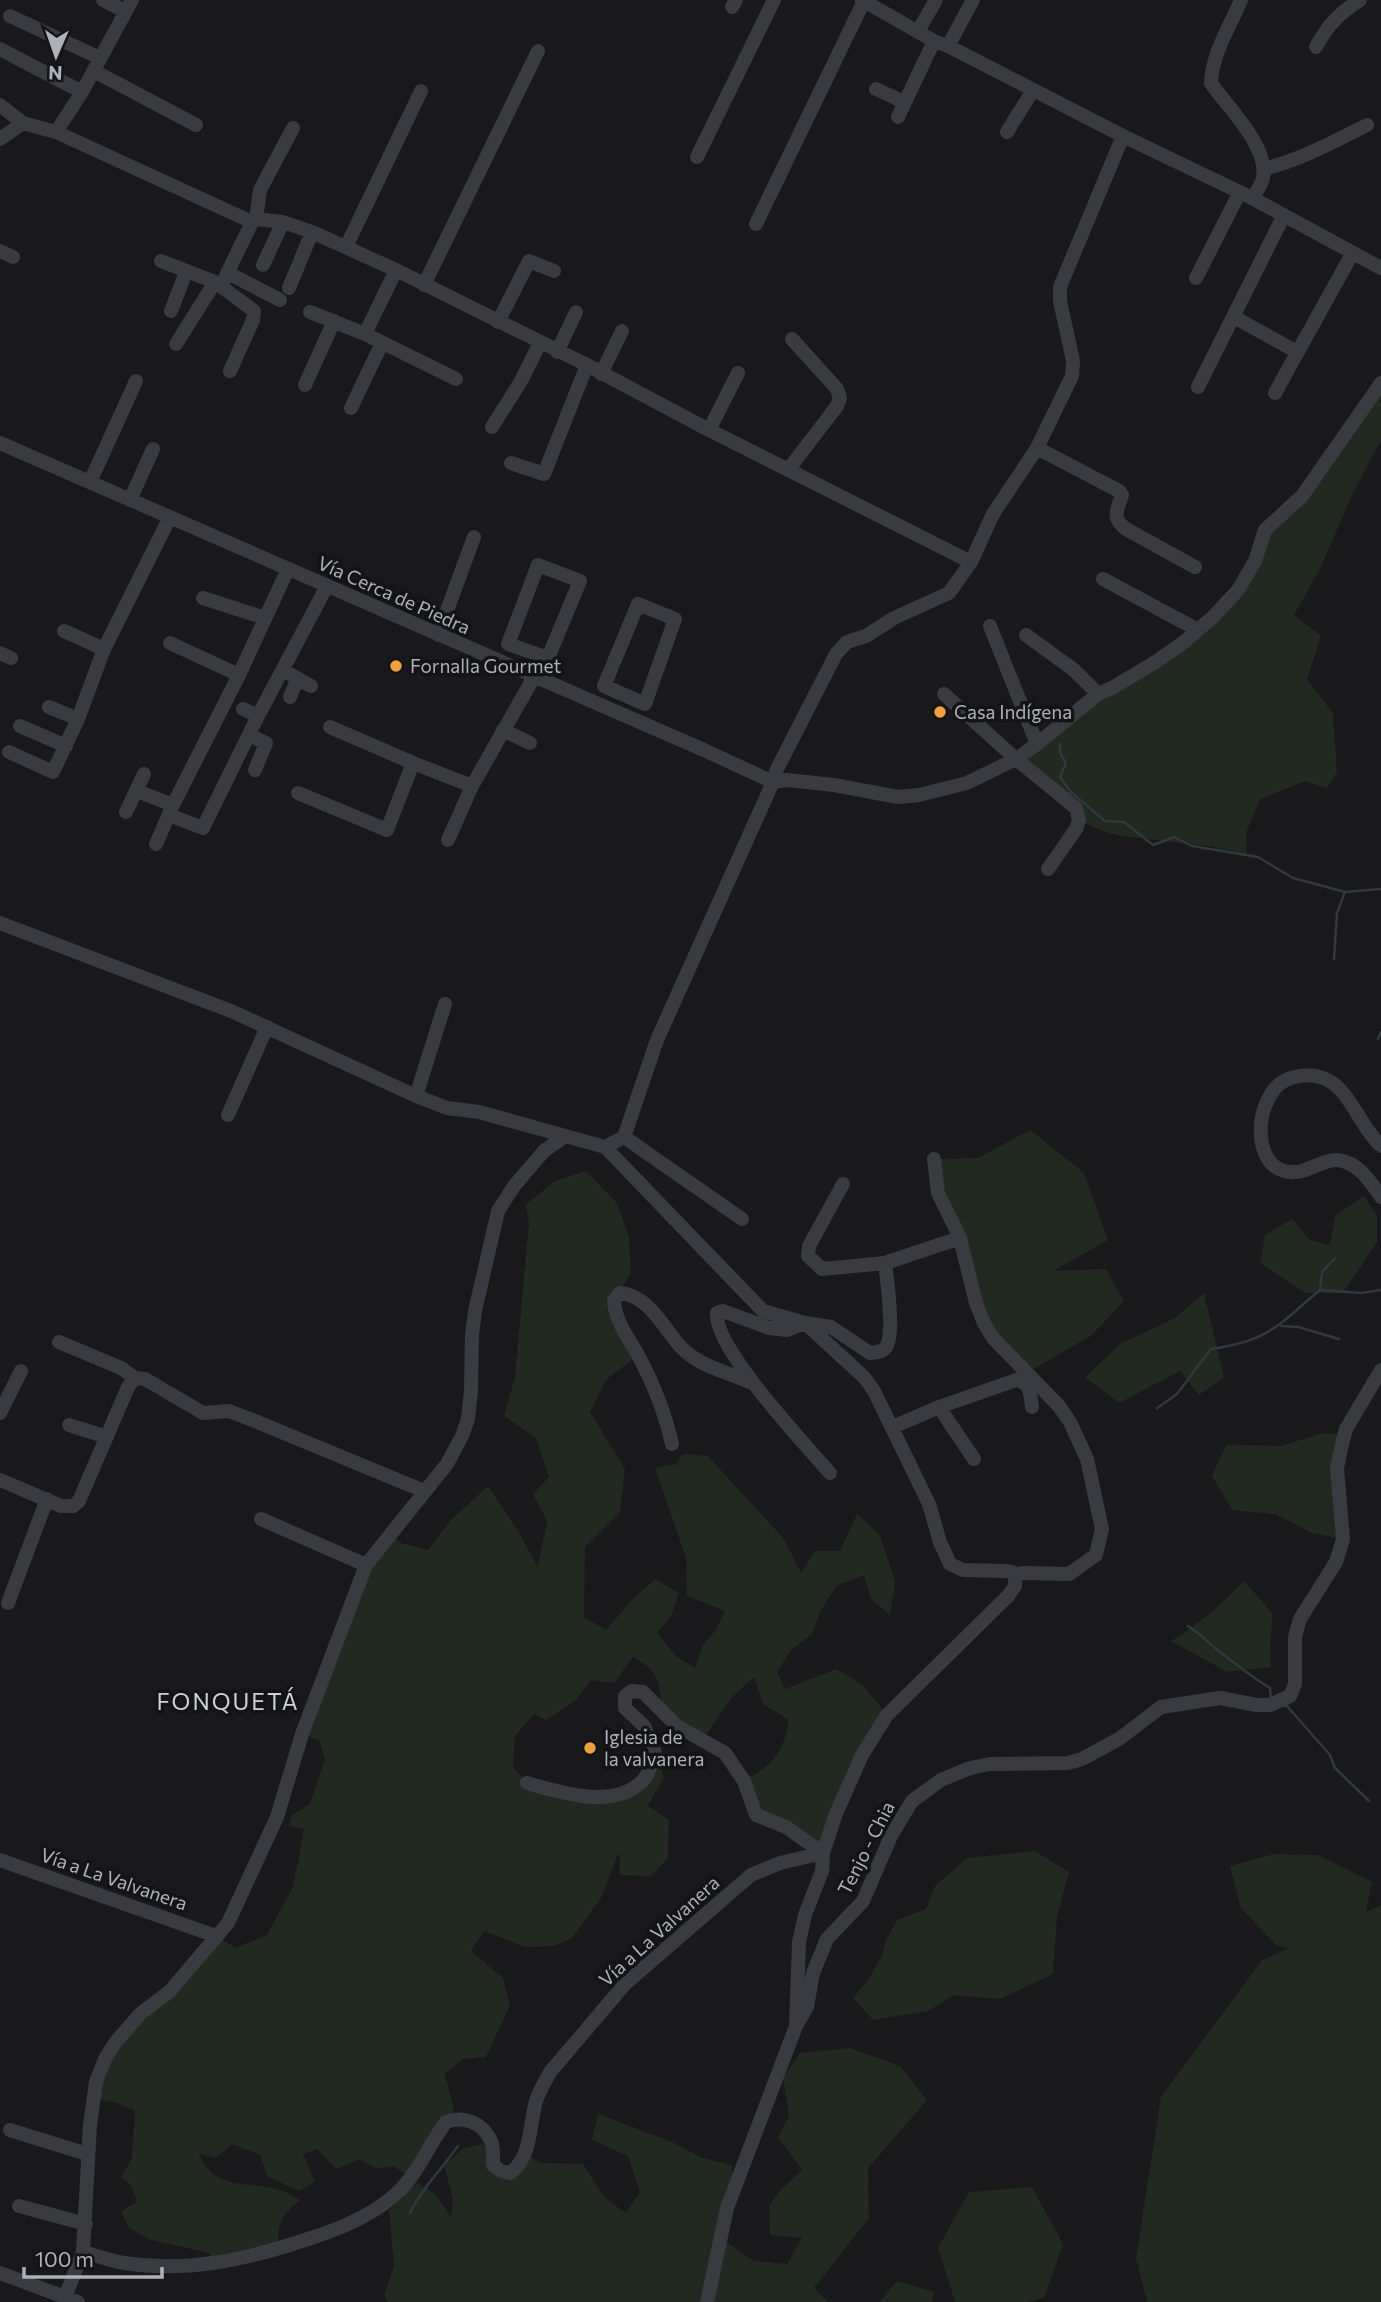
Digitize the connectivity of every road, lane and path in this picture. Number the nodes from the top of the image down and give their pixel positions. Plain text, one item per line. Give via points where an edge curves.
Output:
1 (103, 0) edge
2 (774, 0) edge
3 (936, 0) edge
4 (973, 0) edge
5 (1241, 0) edge
6 (1360, 0) edge
7 (863, 1) edge
8 (129, 5) edge
9 (10, 16) dead end
10 (918, 31) junction
11 (941, 43) junction
12 (1316, 47) dead end
13 (0, 50) edge
14 (538, 51) dead end
15 (97, 64) junction
16 (876, 89) dead end
17 (1033, 90) junction
18 (421, 91) dead end
19 (82, 92) junction
20 (904, 102) junction
21 (0, 106) edge
22 (898, 117) dead end
23 (23, 123) junction
24 (196, 125) dead end
25 (1367, 125) dead end
26 (293, 128) dead end
27 (56, 132) junction
28 (1007, 132) dead end
29 (1123, 136) junction
30 (0, 139) edge
31 (697, 157) dead end
32 (1263, 169) junction
33 (1246, 195) junction
34 (1284, 215) junction
35 (254, 221) junction
36 (283, 222) junction
37 (756, 225) dead end
38 (312, 232) junction
39 (346, 247) junction
40 (1352, 254) junction
41 (161, 261) dead end
42 (263, 265) dead end
43 (1381, 268) edge
44 (396, 270) junction
45 (554, 271) dead end
46 (187, 272) junction
47 (1196, 278) dead end
48 (221, 281) junction
49 (424, 285) junction
50 (289, 288) dead end
51 (279, 300) dead end
52 (171, 310) dead end
53 (310, 312) dead end
54 (576, 312) dead end
55 (1234, 317) junction
56 (334, 321) junction
57 (498, 322) junction
58 (622, 331) dead end
59 (365, 334) junction
60 (792, 340) dead end
61 (382, 343) junction
62 (540, 343) junction
63 (176, 344) dead end
64 (557, 352) junction
65 (1297, 352) junction
66 (587, 365) junction
67 (230, 371) dead end
68 (738, 373) dead end
69 (601, 374) junction
70 (456, 379) dead end
71 (136, 381) dead end
72 (1381, 383) edge
73 (305, 384) dead end
74 (1198, 387) dead end
75 (1275, 393) dead end
76 (351, 408) dead end
77 (492, 427) dead end
78 (709, 430) junction
79 (0, 443) edge
80 (1037, 448) junction
81 (153, 449) dead end
82 (512, 463) dead end
83 (788, 470) junction
84 (90, 482) junction
85 (130, 500) junction
86 (170, 517) junction
87 (474, 537) dead end
88 (971, 562) junction
89 (1195, 567) dead end
90 (288, 569) junction
91 (1103, 579) dead end
92 (327, 586) junction
93 (204, 598) dead end
94 (265, 618) junction
95 (990, 626) dead end
96 (1198, 630) junction
97 (64, 631) dead end
98 (438, 635) junction
99 (1026, 635) dead end
100 (170, 643) dead end
101 (518, 648) junction
102 (104, 649) junction
103 (510, 667) junction
104 (283, 670) junction
105 (239, 675) junction
106 (534, 677) junction
107 (944, 694) dead end
108 (1098, 694) junction
109 (624, 695) junction
110 (289, 697) dead end
111 (49, 707) dead end
112 (243, 709) dead end
113 (618, 714) junction
114 (258, 716) junction
115 (78, 719) junction
116 (20, 726) dead end
117 (330, 727) dead end
118 (503, 730) junction
119 (249, 735) junction
120 (530, 743) dead end
121 (1037, 744) junction
122 (66, 746) junction
123 (9, 751) dead end
124 (1016, 759) junction
125 (413, 764) junction
126 (255, 770) dead end
127 (144, 774) dead end
128 (773, 782) junction
129 (472, 786) junction
130 (137, 790) junction
131 (298, 793) dead end
132 (171, 810) junction
133 (126, 812) dead end
134 (448, 840) dead end
135 (156, 844) dead end
136 (1048, 869) dead end
137 (0, 923) edge
138 (444, 1004) dead end
139 (267, 1027) junction
140 (416, 1096) junction
141 (228, 1115) dead end
142 (547, 1131) junction
143 (565, 1136) junction
144 (624, 1136) junction
145 (1381, 1146) edge
146 (606, 1147) junction
147 (544, 1151) junction
148 (933, 1159) dead end
149 (843, 1184) dead end
150 (1381, 1197) edge
151 (741, 1219) dead end
152 (960, 1238) junction
153 (885, 1263) junction
154 (805, 1323) junction
155 (59, 1342) dead end
156 (1381, 1370) edge
157 (21, 1371) dead end
158 (135, 1378) junction
159 (757, 1385) junction
160 (939, 1407) junction
161 (1032, 1407) dead end
162 (0, 1413) edge
163 (69, 1425) dead end
164 (892, 1427) junction
165 (107, 1437) junction
166 (672, 1444) dead end
167 (974, 1460) dead end
168 (830, 1473) dead end
169 (0, 1480) edge
170 (424, 1491) junction
171 (47, 1499) junction
172 (261, 1519) dead end
173 (366, 1565) junction
174 (1015, 1576) junction
175 (8, 1603) dead end
176 (527, 1783) dead end
177 (823, 1853) junction
178 (0, 1860) edge
179 (216, 1936) junction
180 (796, 2026) junction
181 (10, 2130) dead end
182 (87, 2154) junction
183 (19, 2206) dead end
184 (86, 2224) junction
185 (83, 2252) junction
186 (0, 2273) edge
187 (69, 2300) edge
188 (708, 2302) edge

1 - 8 street
2 - 31 street
3 - 10 street
4 - 11 street
5 - 32 street via 1216,56 1211,83 1247,128
6 - 12 street via 1326,27
7 - 10 street
7 - 37 street
8 - 15 street
9 - 15 street
10 - 11 street
11 - 17 street
11 - 20 street
13 - 19 street
14 - 49 street
15 - 19 street
15 - 24 street
16 - 20 street
17 - 28 street
17 - 29 street
18 - 39 street
19 - 27 street
20 - 22 street
21 - 23 street
23 - 27 street
23 - 30 street
25 - 32 street via 1309,155
26 - 35 street via 260,190
27 - 35 street
29 - 33 street
29 - 80 street via 1059,286 1072,376
32 - 33 street via 1263,181
33 - 34 street
33 - 47 street
34 - 40 street
34 - 55 street
35 - 36 street
35 - 48 street
36 - 38 street
36 - 42 street
38 - 39 street
38 - 50 street
39 - 44 street
40 - 43 street
40 - 65 street
41 - 46 street
44 - 49 street
44 - 59 street
45 - 57 street via 529,261
46 - 48 street
46 - 52 street
48 - 51 street
48 - 63 street
48 - 67 street via 254,311
49 - 57 street
53 - 56 street
54 - 64 street
55 - 65 street
55 - 74 street
56 - 59 street
56 - 73 street
57 - 62 street
58 - 69 street
59 - 61 street
60 - 83 street via 840,398
61 - 70 street
61 - 76 street
62 - 64 street
62 - 77 street
64 - 66 street
65 - 75 street
66 - 69 street
66 - 82 street via 544,474
68 - 78 street
69 - 78 street
71 - 84 street
72 - 96 street via 1302,496 1265,530 1255,561 1238,590
78 - 83 street
79 - 84 street, Vía Cerca de Piedra
80 - 88 street via 993,514
80 - 89 street via 1119,491 1117,522
81 - 85 street
83 - 88 street
84 - 85 street, Vía Cerca de Piedra
85 - 86 street, Vía Cerca de Piedra
86 - 90 street, Vía Cerca de Piedra
86 - 102 street
87 - 98 street
88 - 128 street via 949,593 847,642 836,654
90 - 92 street, Vía Cerca de Piedra
90 - 94 street
91 - 96 street
92 - 98 street, Vía Cerca de Piedra
92 - 104 street
93 - 94 street
94 - 105 street
95 - 121 street
96 - 108 street via 1157,662
97 - 102 street
98 - 103 street, Vía Cerca de Piedra
99 - 108 street
100 - 105 street
101 - 101 street via 548,658 580,581 538,565 508,644
101 - 103 street
102 - 115 street
103 - 106 street, Vía Cerca de Piedra
104 - 110 street via 304,683
104 - 114 street
105 - 132 street
106 - 113 street, Vía Cerca de Piedra
106 - 118 street
107 - 124 street
108 - 121 street
109 - 109 street via 645,704 675,620 638,604 604,686
109 - 113 street
111 - 115 street
112 - 114 street
113 - 128 street, Vía Cerca de Piedra
114 - 119 street
115 - 122 street
116 - 122 street
117 - 125 street
118 - 120 street
118 - 129 street
119 - 126 street via 266,743
119 - 132 street via 203,828
121 - 124 street
122 - 123 street via 53,772
124 - 128 street via 967,783 898,797 834,785
124 - 136 street via 1076,808 1079,820
125 - 129 street
125 - 131 street via 387,831
127 - 130 street
128 - 144 street via 657,1040
129 - 134 street
130 - 132 street
130 - 133 street
132 - 135 street
137 - 139 street
138 - 140 street
139 - 140 street
139 - 141 street
140 - 142 street via 447,1108
142 - 143 street
142 - 147 street
143 - 146 street
143 - 147 street
144 - 146 street
144 - 151 street
145 - 150 street via 1341,1088 1319,1077 1301,1075 1283,1081 1271,1092 1260,1118 1262,1147 1277,1169 1299,1172 1336,1160 1356,1166
146 - 154 street via 763,1311
147 - 170 street via 498,1211 473,1323 468,1419 447,1464
148 - 152 street via 938,1192
149 - 153 street via 808,1256 822,1269
152 - 153 street
152 - 174 street via 984,1323 1070,1422 1087,1459 1102,1529 1096,1555 1069,1574
153 - 154 street via 890,1317 887,1346 882,1351 870,1353 831,1327
154 - 159 street via 787,1330 769,1328 723,1311 716,1313 717,1327 731,1354
154 - 164 street via 864,1377
155 - 158 street
156 - 180 street, Tenjo - Chia via 1346,1429 1337,1468 1343,1539 1336,1562 1300,1619 1290,1696 1270,1705 1220,1698 1161,1707 1119,1739 1082,1759 990,1764 942,1780 912,1801 863,1901 827,1939 813,1973 807,2007
157 - 162 street
158 - 165 street
158 - 170 street via 145,1379 203,1413 242,1416
159 - 166 street via 697,1362 651,1310 629,1293 620,1293 614,1300 622,1331 660,1402
159 - 168 street
160 - 161 street via 1016,1380 1029,1387
160 - 164 street
160 - 167 street
163 - 165 street
164 - 174 street via 929,1504 950,1564 963,1570 1006,1571
165 - 171 street via 79,1501 61,1506
169 - 171 street
170 - 173 street
171 - 175 street
172 - 173 street
173 - 179 street via 277,1817 228,1923
174 - 177 street via 1008,1596 887,1714 862,1755
176 - 177 street via 559,1793 610,1797 629,1791 646,1777 655,1753 644,1726 625,1707 625,1696 643,1692 677,1726 725,1753 744,1781 756,1815 786,1827
177 - 180 street via 822,1871 799,1942
177 - 185 street, Vía a La Valvanera via 751,1875 625,1984 541,2086 526,2153 521,2165 510,2173 493,2165 492,2142 481,2128 456,2118 446,2122 411,2179 395,2195 341,2228 263,2254 209,2265 124,2263
178 - 179 street, Vía a La Valvanera
179 - 182 street via 170,1991 139,2014 105,2059 96,2082
180 - 188 street, Tenjo - Chia via 727,2208
181 - 182 street
182 - 184 street
183 - 184 street
184 - 185 street
185 - 187 street
186 - 187 street

